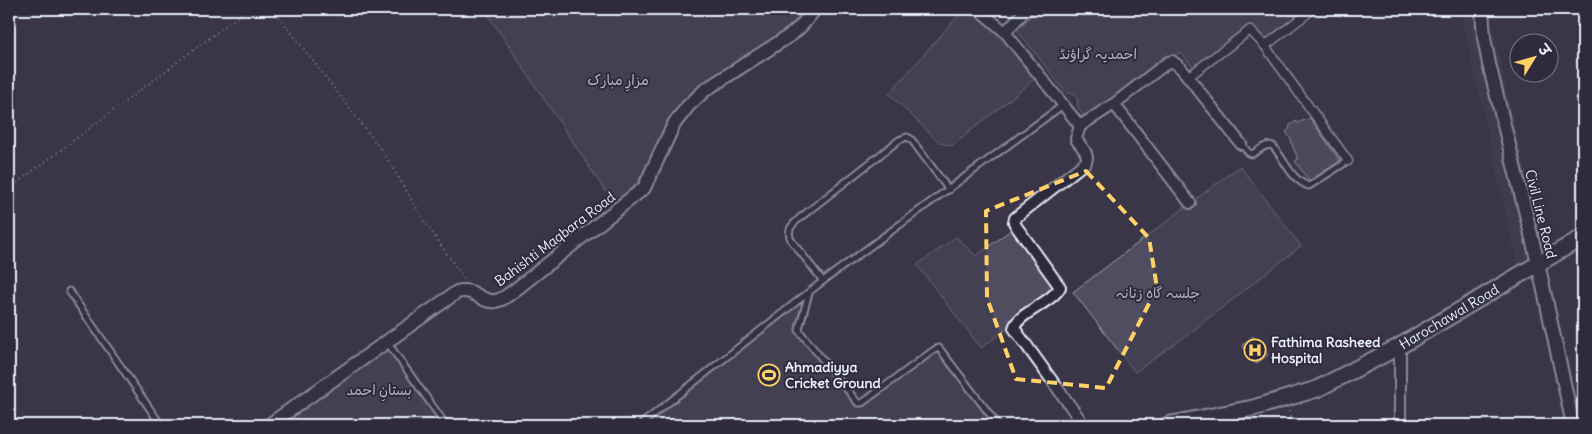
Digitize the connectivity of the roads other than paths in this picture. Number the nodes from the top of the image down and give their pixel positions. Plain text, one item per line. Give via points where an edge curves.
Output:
1 (815, 9) edge
2 (978, 9) edge
3 (1028, 9) edge
4 (1313, 9) edge
5 (1482, 9) edge
6 (1004, 32) junction
7 (1265, 46) junction
8 (1188, 77) junction
9 (1114, 104) junction
10 (1064, 105) junction
11 (1080, 126) junction
12 (1241, 144) joint
13 (1348, 161) joint
14 (950, 190) junction
15 (1190, 203) dead end
16 (1583, 237) edge
17 (1538, 264) junction
18 (824, 282) junction
19 (68, 291) dead end
20 (810, 292) junction
21 (387, 342) junction
22 (1400, 346) junction
23 (1577, 424) edge
24 (161, 425) edge
25 (269, 425) edge
26 (446, 425) edge
27 (640, 425) edge
28 (998, 425) edge
29 (1084, 425) edge
30 (1167, 425) edge
31 (1400, 425) edge

1 - 21 street, Bahishti Maqbara Road via 792,34 705,90 688,106 674,124 649,179 636,196 502,299 488,301 470,291 456,292
2 - 6 street
3 - 6 street
4 - 7 street
5 - 17 street, Civil Line Road via 1489,64
6 - 10 street
7 - 8 street via 1250,30
7 - 13 street
8 - 9 street via 1177,64 1168,62
8 - 12 street
9 - 11 street
9 - 15 street
10 - 11 street
10 - 14 lane
11 - 29 street via 1076,140 1087,155 1086,162 1015,218 1016,226 1060,286 1055,294 1018,321 1014,328
12 - 13 lane via 1252,154 1273,146 1295,176 1310,186
14 - 18 lane
14 - 18 lane via 911,140 907,137 899,140 789,230 791,240
16 - 17 main road, Harochawal Road
17 - 22 main road, Harochawal Road
17 - 23 street, Civil Line Road
18 - 20 lane
19 - 24 lane
20 - 27 lane
20 - 28 lane via 800,333 858,403 862,404 940,348
21 - 25 street
21 - 26 lane
22 - 30 main road, Harochawal Road via 1317,389 1288,399
22 - 31 street

